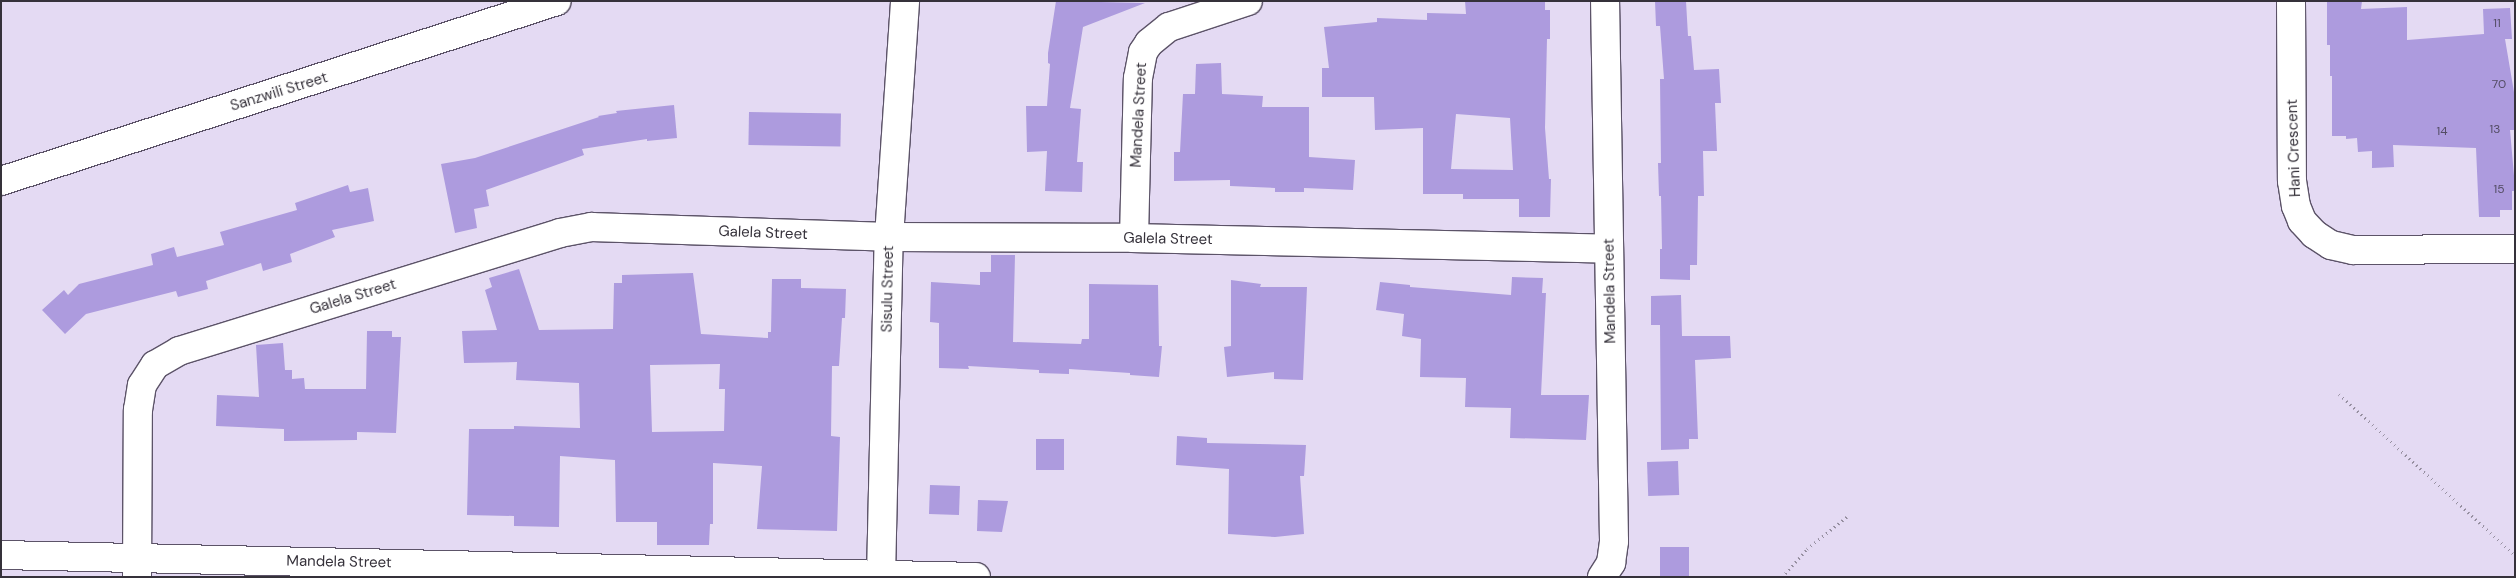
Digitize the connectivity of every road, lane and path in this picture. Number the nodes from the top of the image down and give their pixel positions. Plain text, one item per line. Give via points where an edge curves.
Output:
1 (557, 1) edge
2 (905, 1) edge
3 (1248, 1) edge
4 (1604, 1) edge
5 (2291, 1) edge
6 (1, 181) edge
7 (889, 237) junction
8 (1134, 238) junction
9 (1609, 249) junction
10 (2515, 249) edge
11 (2338, 394) dead end
12 (1849, 515) dead end
13 (1, 555) edge
14 (2515, 555) edge
15 (137, 567) edge
16 (881, 576) edge
17 (1603, 576) edge
18 (976, 577) edge
19 (1782, 577) edge

1 - 6 street, Sanzwili Street
2 - 7 street, Sisulu Street
3 - 8 street, Mandela Street via 1169,27 1143,52 1138,78
4 - 9 street, Mandela Street
5 - 10 street, Hani Crescent via 2292,181 2302,221 2314,234 2331,244 2353,250
7 - 8 street, Galela Street
7 - 15 street, Galela Street via 591,227 560,233 179,351 155,365 142,385 138,410
7 - 16 street, Sisulu Street
8 - 9 street, Galela Street
9 - 17 street, Mandela Street via 1614,541 1611,563
11 - 14 path
12 - 19 path via 1807,549
13 - 15 street, Mandela Street
15 - 16 street, Mandela Street
16 - 18 street, Mandela Street

